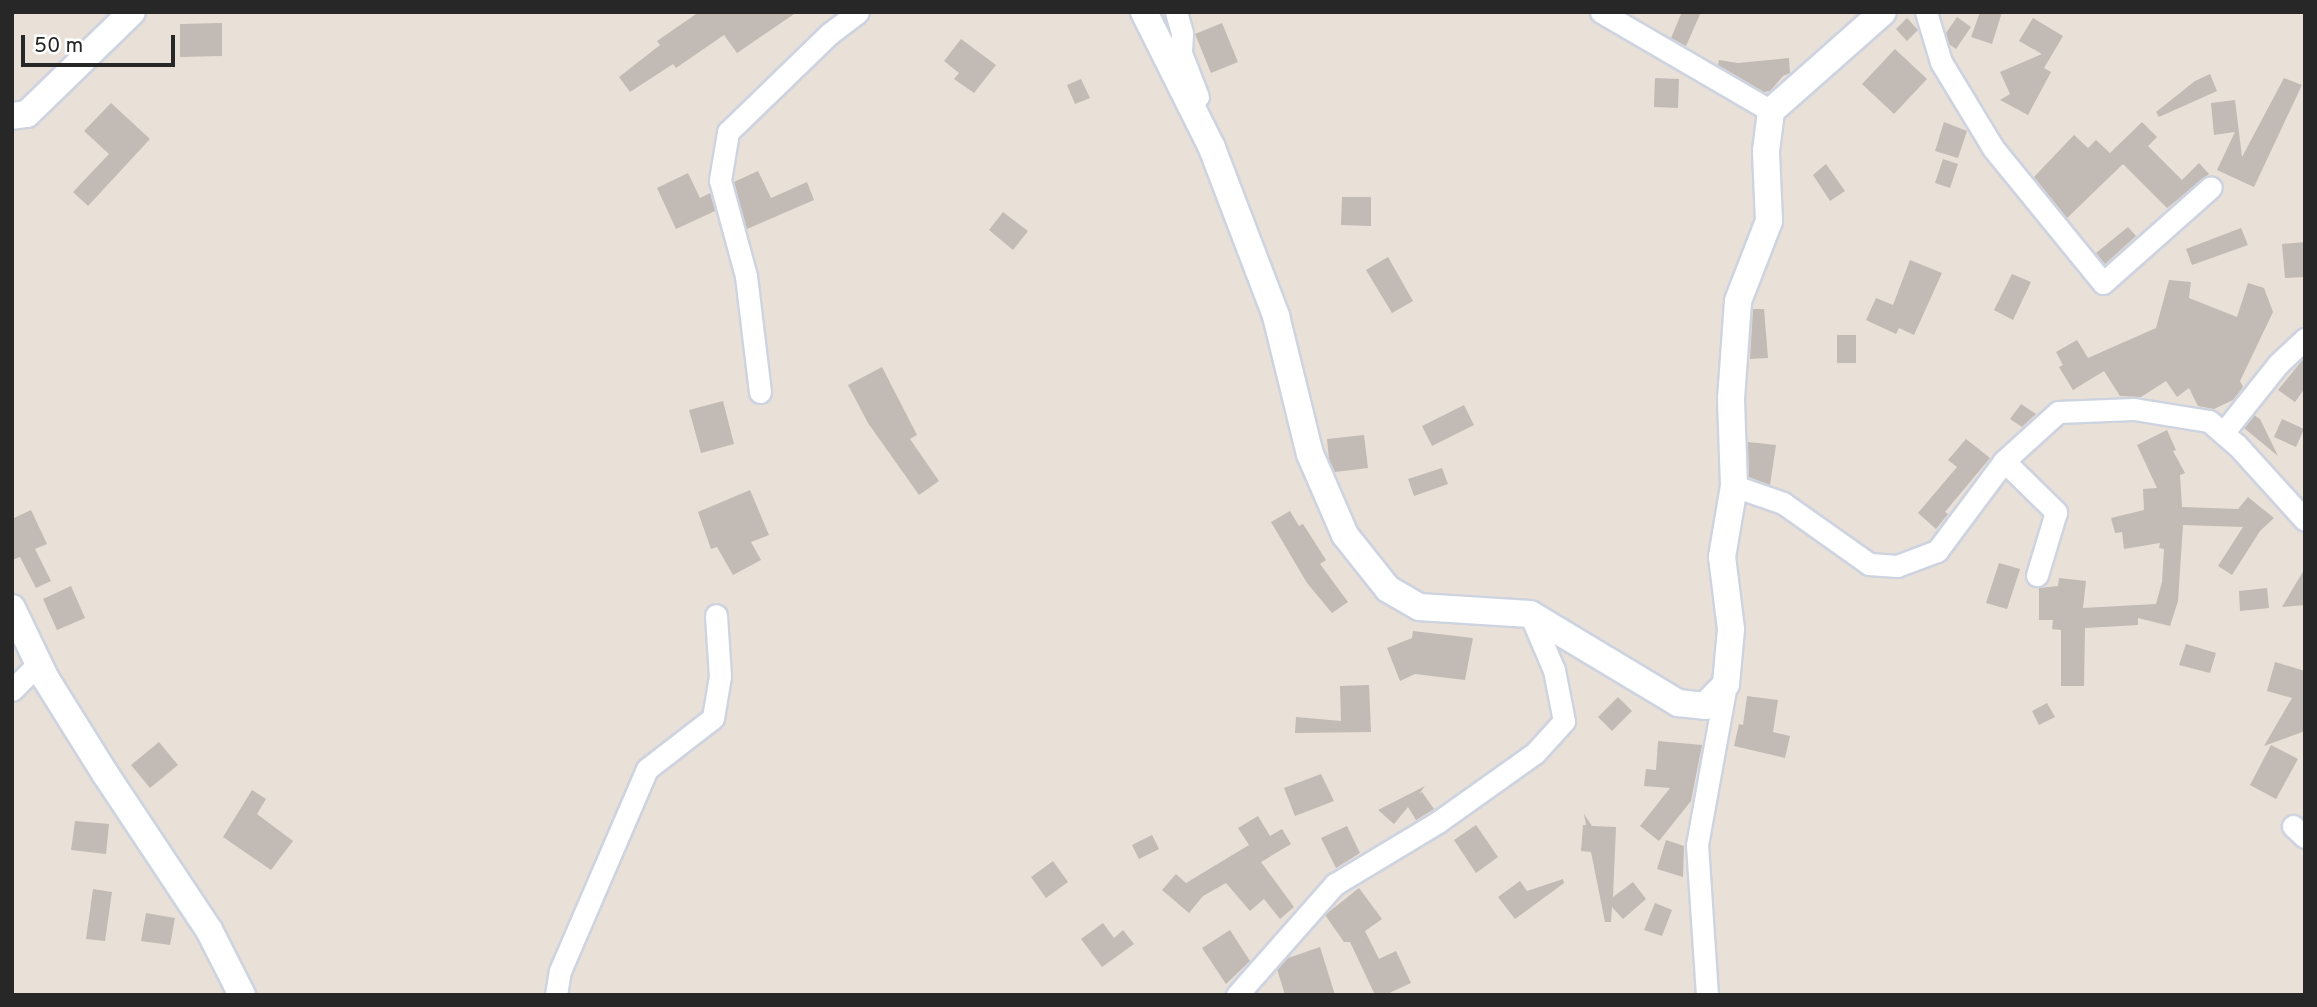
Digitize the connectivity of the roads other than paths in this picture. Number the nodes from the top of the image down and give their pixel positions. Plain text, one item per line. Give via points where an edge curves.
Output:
1 (132, 12) edge
2 (858, 12) edge
3 (1144, 12) edge
4 (1176, 12) edge
5 (1601, 12) edge
6 (1883, 12) edge
7 (1926, 12) edge
8 (1771, 111) junction
9 (12, 116) edge
10 (1211, 146) junction
11 (2211, 187) dead end
12 (2305, 339) edge
13 (760, 392) dead end
14 (2223, 433) junction
15 (2004, 461) junction
16 (1734, 486) junction
17 (2305, 520) edge
18 (2037, 575) dead end
19 (12, 608) edge
20 (1530, 614) junction
21 (716, 615) dead end
22 (39, 663) junction
23 (1726, 684) junction
24 (12, 690) edge
25 (242, 995) edge
26 (556, 995) edge
27 (1237, 995) edge
28 (1707, 995) edge

1 - 9 street via 27,114
2 - 13 street via 829,34 728,132 720,180 746,276
3 - 10 street
4 - 10 street via 1181,53
5 - 8 street
6 - 8 street
7 - 11 street via 1941,62 1993,148 2103,283
8 - 16 street via 1766,151 1769,221 1738,301 1731,399
10 - 20 street via 1276,316 1310,454 1345,535 1388,589 1419,607
12 - 14 street via 2278,364
14 - 15 street via 2209,421 2134,408 2058,412
14 - 17 street
15 - 16 street via 1937,551 1897,566 1870,564 1783,503
15 - 18 street via 2056,512
16 - 23 street via 1722,557 1731,629
19 - 22 street
20 - 23 street via 1678,703 1704,706
20 - 27 street via 1554,670 1564,722 1535,753 1438,822 1335,884
21 - 26 street via 720,676 713,718 647,769 560,971
22 - 24 street
22 - 25 street via 106,775 209,930
23 - 28 street via 1697,845

